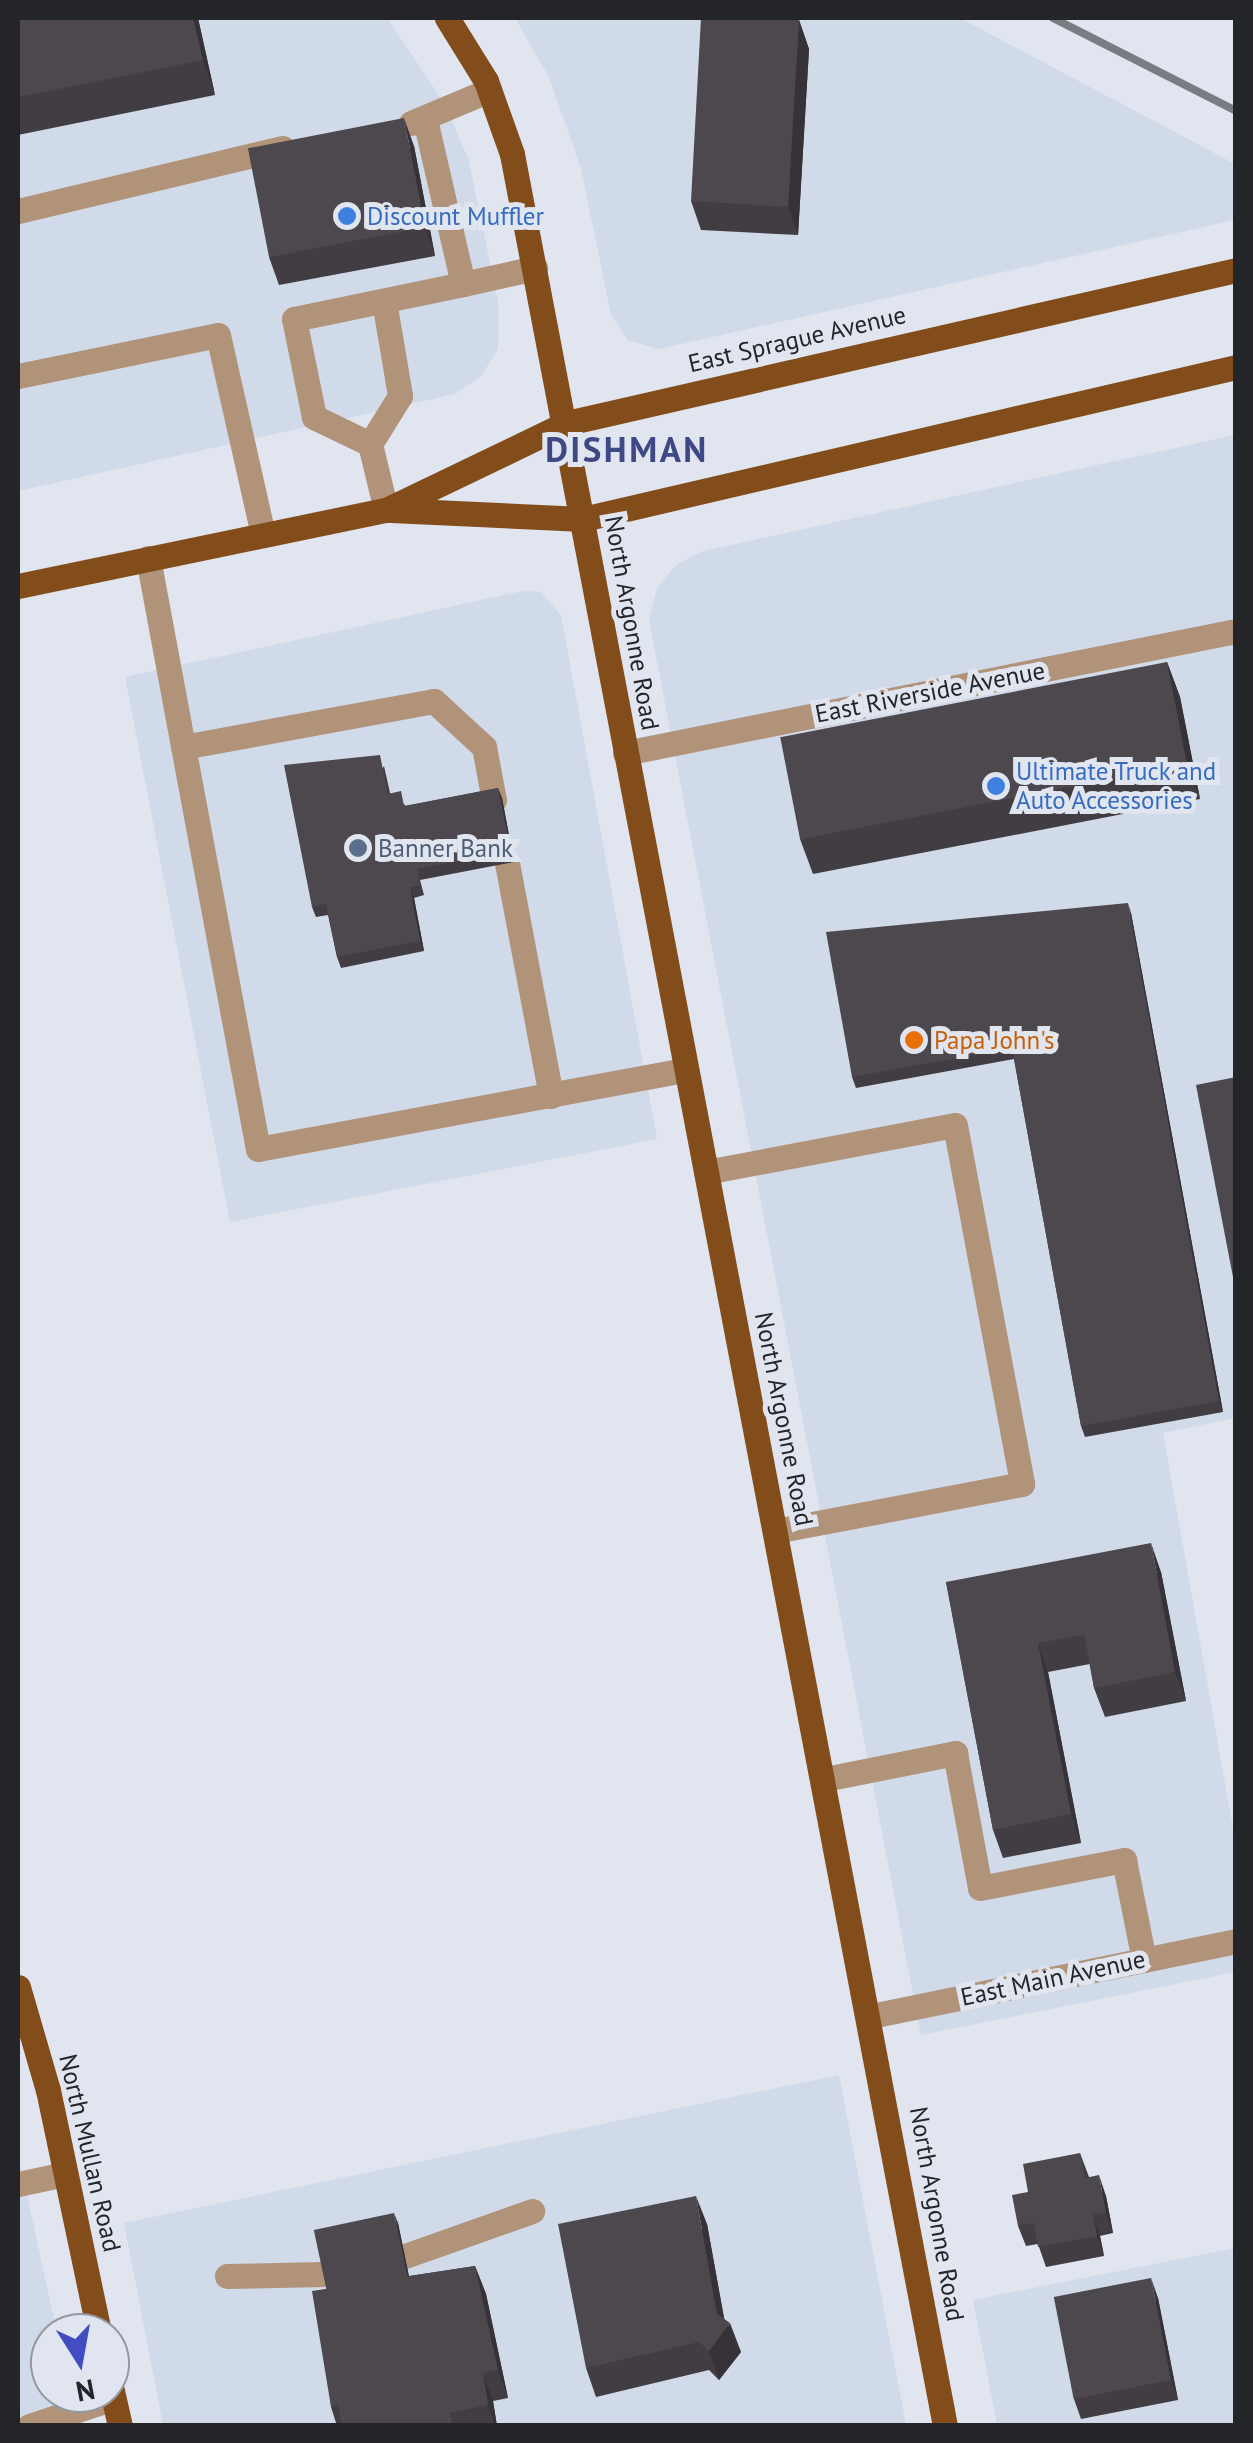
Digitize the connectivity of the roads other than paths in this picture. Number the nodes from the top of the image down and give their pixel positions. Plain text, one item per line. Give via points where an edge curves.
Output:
1 (447, 18) edge
2 (489, 90) junction
3 (424, 120) junction
4 (386, 128) edge
5 (309, 143) edge
6 (18, 211) edge
7 (535, 268) junction
8 (1236, 270) edge
9 (463, 284) junction
10 (384, 301) junction
11 (1236, 367) edge
12 (18, 376) edge
13 (567, 423) junction
14 (370, 444) junction
15 (386, 510) junction
16 (583, 519) junction
17 (262, 535) junction
18 (148, 558) junction
19 (18, 586) edge
20 (1236, 631) edge
21 (183, 747) junction
22 (625, 752) junction
23 (494, 800) edge
24 (507, 863) edge
25 (686, 1070) junction
26 (552, 1096) junction
27 (706, 1172) junction
28 (776, 1531) junction
29 (824, 1779) junction
30 (1236, 1941) edge
31 (1144, 1960) junction
32 (20, 2003) edge
33 (870, 2016) junction
34 (65, 2174) junction
35 (18, 2184) edge
36 (532, 2210) dead end
37 (405, 2256) edge
38 (325, 2274) edge
39 (227, 2276) dead end
40 (95, 2313) edge
41 (50, 2413) edge
42 (28, 2426) edge
43 (946, 2426) edge

1 - 2 main road, North Argonne Road
2 - 3 street
2 - 7 main road, North Argonne Road via 512,154
3 - 4 street
3 - 9 street
5 - 6 street
7 - 9 street
7 - 13 main road, North Argonne Road
8 - 13 main road, East Sprague Avenue
9 - 10 street
10 - 14 street via 400,396
10 - 14 street via 294,320 314,417
11 - 16 main road, East Sprague Avenue
12 - 17 street via 218,335
13 - 15 main road, East Sprague Avenue
13 - 16 main road, North Argonne Road
14 - 15 street
15 - 16 main road, East Sprague Avenue
15 - 17 main road, East Sprague Avenue
16 - 22 main road, North Argonne Road
17 - 18 main road, East Sprague Avenue
18 - 19 main road, East Sprague Avenue
18 - 21 street
20 - 22 street, East Riverside Avenue
21 - 23 street via 434,701 484,747
21 - 26 street via 258,1149
22 - 25 main road, North Argonne Road
24 - 26 street
25 - 26 street
25 - 27 main road, North Argonne Road
27 - 28 main road, North Argonne Road
27 - 28 street via 955,1124 1022,1484
28 - 29 main road, North Argonne Road
29 - 31 street via 955,1753 980,1888 1124,1860
29 - 33 main road, North Argonne Road
30 - 31 street, East Main Avenue
31 - 33 street, East Main Avenue
32 - 34 main road, North Mullan Road
33 - 43 main road, North Argonne Road
34 - 35 street
34 - 40 main road, North Mullan Road
36 - 37 street
38 - 39 street
41 - 42 street

